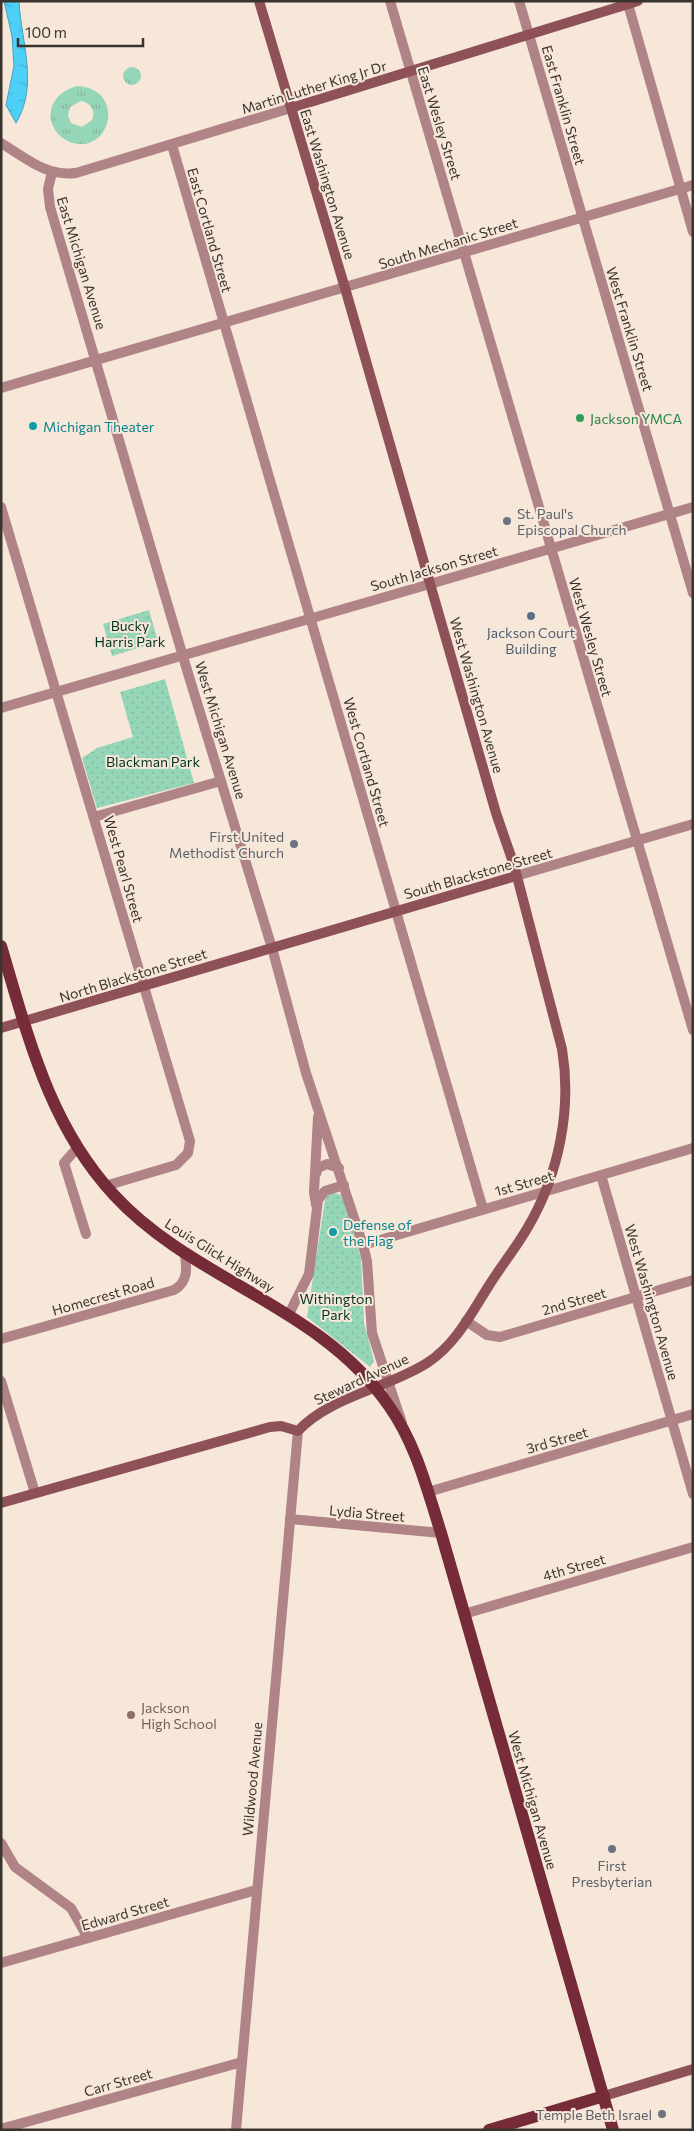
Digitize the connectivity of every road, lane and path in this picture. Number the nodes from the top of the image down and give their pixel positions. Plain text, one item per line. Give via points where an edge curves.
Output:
1 (259, 1) edge
2 (390, 1) edge
3 (519, 1) edge
4 (633, 3) edge
5 (529, 36) junction
6 (411, 72) junction
7 (291, 108) junction
8 (1, 143) edge
9 (172, 146) junction
10 (52, 172) junction
11 (693, 185) edge
12 (680, 189) junction
13 (582, 217) junction
14 (693, 232) edge
15 (465, 252) junction
16 (345, 288) junction
17 (223, 322) junction
18 (97, 360) junction
19 (1, 388) edge
20 (1, 507) edge
21 (693, 508) edge
22 (670, 514) junction
23 (550, 548) junction
24 (430, 584) junction
25 (693, 593) edge
26 (310, 618) junction
27 (182, 655) junction
28 (57, 692) junction
29 (1, 708) edge
30 (221, 781) junction
31 (94, 816) junction
32 (693, 824) edge
33 (636, 840) junction
34 (516, 876) junction
35 (397, 911) junction
36 (1, 946) edge
37 (272, 948) junction
38 (144, 986) junction
39 (24, 1021) junction
40 (1, 1028) edge
41 (693, 1030) edge
42 (318, 1108) junction
43 (564, 1113) joint
44 (77, 1148) junction
45 (693, 1148) edge
46 (339, 1168) junction
47 (315, 1174) junction
48 (601, 1175) junction
49 (344, 1185) junction
50 (105, 1186) junction
51 (546, 1191) junction
52 (316, 1207) junction
53 (483, 1209) junction
54 (86, 1234) dead end
55 (363, 1245) junction
56 (186, 1255) junction
57 (693, 1280) edge
58 (636, 1297) junction
59 (289, 1314) junction
60 (466, 1321) junction
61 (1, 1339) edge
62 (1, 1381) edge
63 (390, 1382) junction
64 (375, 1388) junction
65 (693, 1414) edge
66 (672, 1420) junction
67 (298, 1431) junction
68 (405, 1432) junction
69 (424, 1480) joint
70 (428, 1492) junction
71 (35, 1493) junction
72 (693, 1494) edge
73 (1, 1503) edge
74 (290, 1519) junction
75 (441, 1533) junction
76 (693, 1547) edge
77 (464, 1614) junction
78 (1, 1844) edge
79 (256, 1890) junction
80 (88, 1938) junction
81 (1, 1963) edge
82 (242, 2062) junction
83 (693, 2069) edge
84 (604, 2096) junction
85 (1, 2129) edge
86 (236, 2130) edge
87 (489, 2130) edge
88 (613, 2130) edge

1 - 7 main road, East Washington Avenue
2 - 6 street, East Wesley Street
3 - 5 street, East Franklin Street
4 - 5 main road, Martin Luther King Jr Dr
4 - 12 street
5 - 6 main road, Martin Luther King Jr Dr
5 - 13 street, East Franklin Street
6 - 7 main road, Martin Luther King Jr Dr
6 - 15 street, East Wesley Street
7 - 9 street, Martin Luther King Jr Dr
7 - 16 main road, East Washington Avenue
8 - 10 street, Martin Luther King Jr Dr
9 - 10 street, Martin Luther King Jr Dr via 82,172
9 - 17 street, East Cortland Street
10 - 18 street, East Michigan Avenue via 48,200
11 - 12 street, South Mechanic Street
12 - 13 street, South Mechanic Street
12 - 14 street
13 - 15 street, South Mechanic Street
13 - 22 street, West Franklin Street
15 - 16 street, South Mechanic Street
15 - 23 street, West Wesley Street
16 - 17 street, South Mechanic Street
16 - 24 main road, West Washington Avenue
17 - 18 street, South Mechanic Street
17 - 26 street, West Cortland Street
18 - 19 street, South Mechanic Street
18 - 27 street, West Michigan Avenue
20 - 28 street, West Pearl Street
21 - 22 street, South Jackson Street
22 - 23 street, South Jackson Street
22 - 25 street, West Franklin Street
23 - 24 street, South Jackson Street
23 - 33 street, West Wesley Street
24 - 26 street, South Jackson Street
24 - 34 main road, West Washington Avenue
26 - 27 street, South Jackson Street
26 - 35 street, West Cortland Street
27 - 28 street, South Jackson Street
27 - 30 street, West Michigan Avenue
28 - 29 street, South Jackson Street
28 - 31 street, West Pearl Street
30 - 31 street
30 - 37 street, West Michigan Avenue
31 - 38 street, West Pearl Street
32 - 33 street, South Blackstone Street
33 - 34 street, South Blackstone Street
33 - 41 street, West Wesley Street
34 - 35 main road, South Blackstone Street
34 - 43 main road, West Washington Avenue via 562,1049
35 - 37 main road, South Blackstone Street
35 - 53 street, West Cortland Street
36 - 39 main road, Louis Glick Highway
37 - 38 main road, North Blackstone Street
37 - 42 street, West Michigan Avenue
38 - 39 main road, North Blackstone Street
38 - 50 street, West Pearl Street via 190,1148 176,1165
39 - 40 main road, North Blackstone Street
39 - 44 main road, Louis Glick Highway via 47,1090
42 - 46 street, West Michigan Avenue
42 - 47 street, West Michigan Avenue
43 - 51 main road, Steward Avenue via 558,1151
44 - 50 main road, Louis Glick Highway
44 - 54 street via 64,1163
45 - 48 street, 1st Street
46 - 47 street via 325,1165
46 - 49 street, West Michigan Avenue
47 - 52 street, West Michigan Avenue
48 - 51 street, 1st Street
48 - 58 street, West Washington Avenue
49 - 52 street via 323,1192
49 - 55 street, West Michigan Avenue
50 - 56 main road, Louis Glick Highway via 142,1222
51 - 53 street, 1st Street
51 - 60 main road, Steward Avenue via 527,1230
52 - 59 street, West Michigan Avenue via 309,1274
53 - 55 street, 1st Street
55 - 63 street, West Michigan Avenue via 372,1333
56 - 59 main road, Louis Glick Highway
56 - 61 street, Homecrest Road via 186,1276 174,1290
57 - 58 street, 2nd Street
58 - 60 street, 2nd Street via 500,1337 488,1335
58 - 66 street, West Washington Avenue
59 - 64 main road, Louis Glick Highway via 342,1355
60 - 63 main road, Steward Avenue via 438,1355
62 - 71 street
63 - 64 main road, Steward Avenue
63 - 68 street, West Michigan Avenue
64 - 67 main road, Steward Avenue via 315,1416
64 - 68 main road, Louis Glick Highway
65 - 66 street, 3rd Street
66 - 70 street, 3rd Street
66 - 72 street, West Washington Avenue
67 - 71 main road via 281,1426 270,1427
67 - 74 street, Wildwood Avenue
68 - 69 main road, Louis Glick Highway
69 - 70 main road, West Michigan Avenue
70 - 75 main road, West Michigan Avenue
71 - 73 main road
74 - 75 street, Lydia Street
74 - 79 street, Wildwood Avenue
75 - 77 main road, West Michigan Avenue
76 - 77 street, 4th Street
77 - 84 main road, West Michigan Avenue
78 - 80 street via 15,1868 71,1908
79 - 80 street, Edward Street
79 - 82 street, Wildwood Avenue
80 - 81 street, Edward Street
82 - 85 street, Carr Street
82 - 86 street, Wildwood Avenue
83 - 84 main road
84 - 87 main road
84 - 88 main road, West Michigan Avenue

